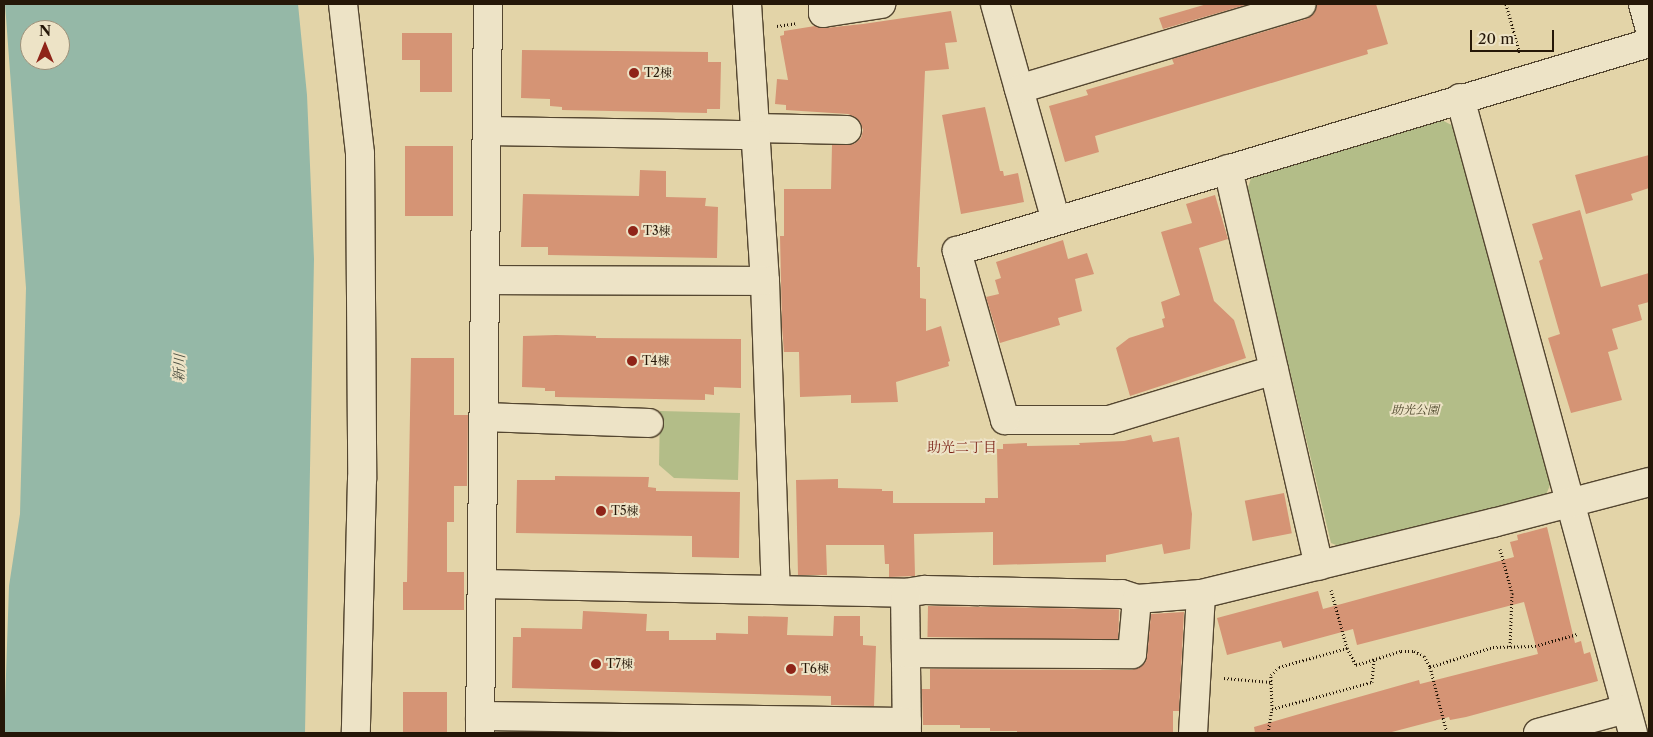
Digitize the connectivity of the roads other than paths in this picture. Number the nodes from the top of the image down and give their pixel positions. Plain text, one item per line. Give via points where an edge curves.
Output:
1 (343, 4) edge
2 (488, 4) edge
3 (881, 4) edge
4 (995, 4) edge
5 (1302, 4) edge
6 (1643, 4) edge
7 (823, 8) edge
8 (748, 17) edge
9 (1649, 27) edge
10 (1649, 43) edge
11 (1019, 89) junction
12 (1460, 98) junction
13 (847, 130) dead end
14 (487, 131) junction
15 (755, 131) junction
16 (1228, 169) junction
17 (1056, 221) junction
18 (485, 280) junction
19 (765, 281) junction
20 (1274, 370) junction
21 (484, 417) junction
22 (649, 423) dead end
23 (1649, 482) edge
24 (1570, 503) junction
25 (1322, 566) junction
26 (483, 584) junction
27 (776, 590) junction
28 (905, 593) junction
29 (1200, 594) junction
30 (1137, 599) junction
31 (906, 653) junction
32 (1629, 721) edge
33 (480, 725) edge
34 (907, 728) edge
35 (356, 733) edge
36 (1193, 733) edge
37 (1538, 733) edge

1 - 35 street via 360,173 362,479
2 - 14 street
3 - 7 street
4 - 11 street
5 - 11 street
6 - 9 street
8 - 15 street
10 - 12 street
11 - 17 street
12 - 16 street
12 - 24 street
13 - 15 street
14 - 15 street
14 - 18 street
15 - 19 street
16 - 17 street
16 - 20 street
17 - 20 street via 957,251 1005,420 1109,420
18 - 19 street
18 - 21 street
19 - 27 street
20 - 25 street
21 - 22 street
21 - 26 street
23 - 24 street
24 - 25 street
24 - 32 street
25 - 29 street
26 - 27 street
26 - 33 street
27 - 28 street
28 - 30 street via 924,590 1122,594
28 - 31 street
29 - 30 street
29 - 36 street
30 - 31 street via 1132,654
31 - 34 street
32 - 37 street
33 - 34 street

